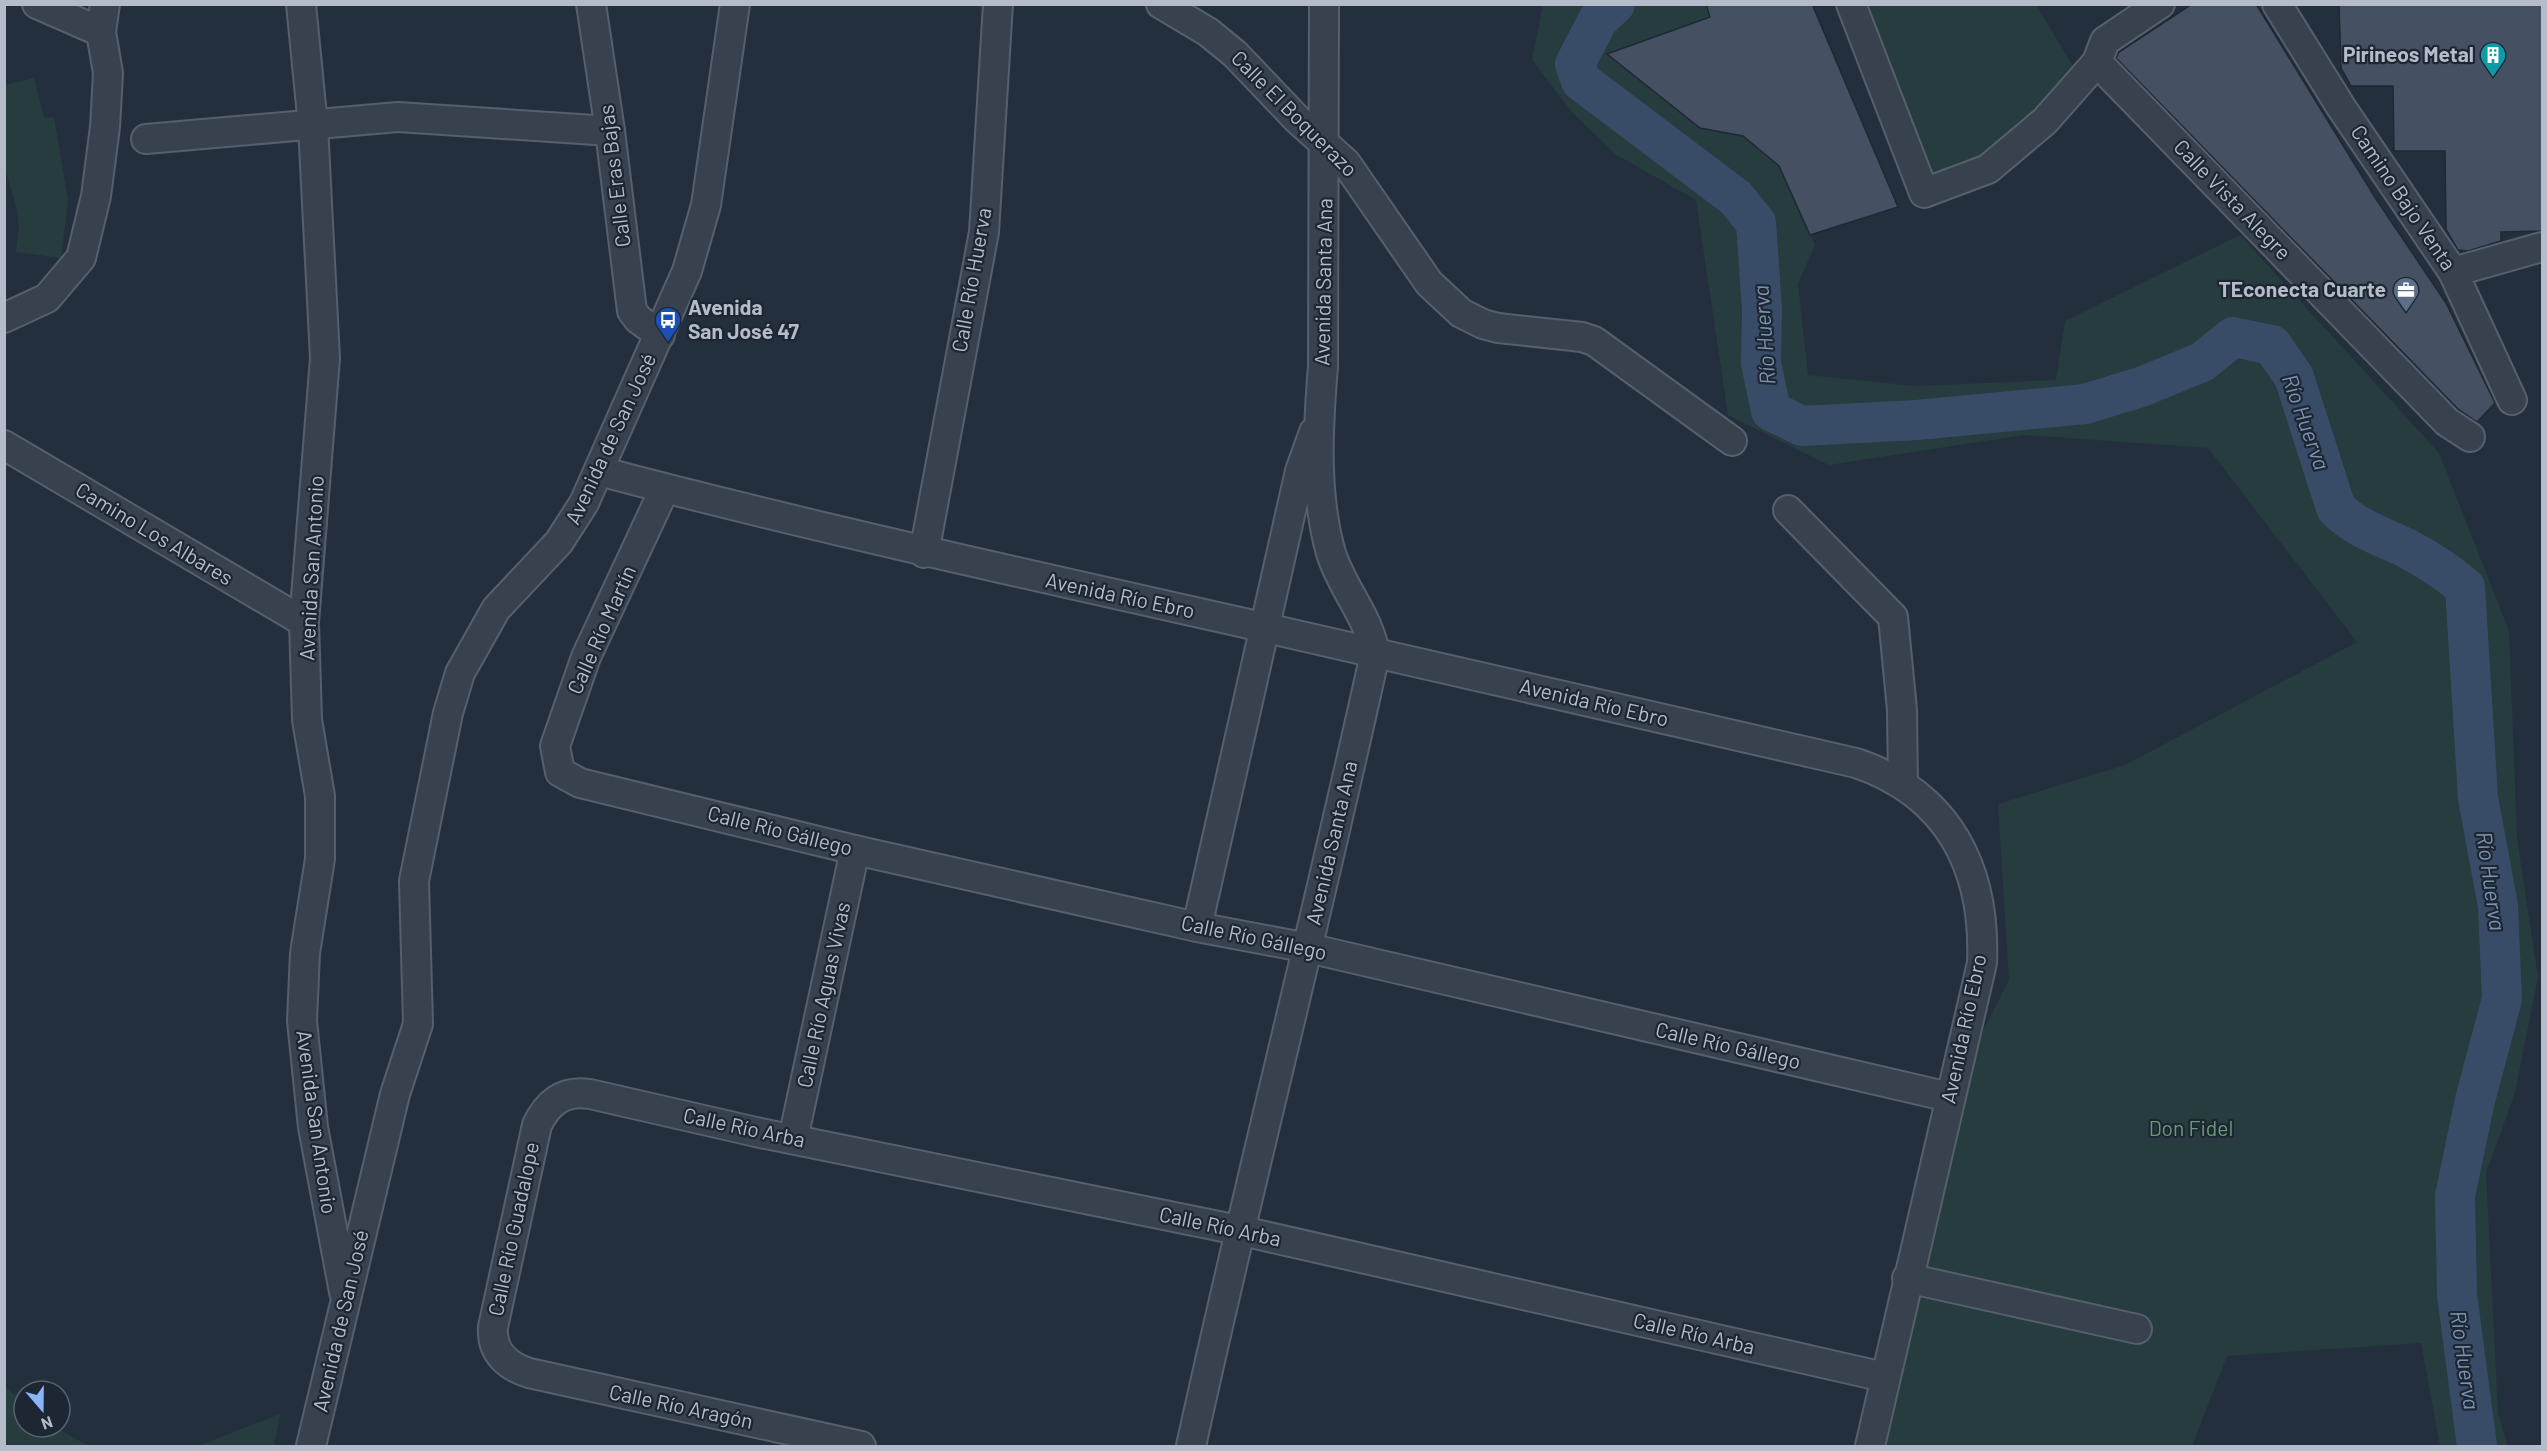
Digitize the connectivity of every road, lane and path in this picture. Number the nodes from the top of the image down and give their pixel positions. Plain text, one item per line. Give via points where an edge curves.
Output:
1 (37, 4) edge
2 (105, 4) edge
3 (301, 4) edge
4 (591, 4) edge
5 (735, 4) edge
6 (998, 4) edge
7 (1161, 4) edge
8 (1324, 4) edge
9 (1851, 4) edge
10 (2160, 4) edge
11 (2277, 4) edge
12 (101, 32) junction
13 (2097, 62) junction
14 (314, 126) junction
15 (610, 131) junction
16 (146, 139) dead end
17 (1325, 145) junction
18 (2542, 247) edge
19 (2453, 272) junction
20 (4, 318) edge
21 (660, 335) junction
22 (2512, 400) dead end
23 (1319, 419) junction
24 (2470, 437) dead end
25 (1732, 441) dead end
26 (4, 445) edge
27 (599, 471) junction
28 (664, 490) junction
29 (1788, 510) dead end
30 (924, 553) junction
31 (304, 622) junction
32 (1264, 627) junction
33 (1375, 654) junction
34 (560, 772) joint
35 (1903, 785) junction
36 (855, 850) junction
37 (1197, 927) junction
38 (1308, 948) junction
39 (1949, 1097) junction
40 (554, 1101) joint
41 (793, 1139) junction
42 (324, 1192) junction
43 (369, 1196) junction
44 (1238, 1230) junction
45 (1907, 1278) junction
46 (346, 1306) junction
47 (2137, 1329) dead end
48 (504, 1360) joint
49 (1884, 1377) junction
50 (311, 1446) edge
51 (861, 1446) edge
52 (1191, 1446) edge
53 (1870, 1446) edge

1 - 12 street
2 - 12 street
3 - 14 street, Avenida San Antonio
4 - 15 street, Calle Eras Bajas
5 - 21 street, Avenida de San José via 706,205 687,271
6 - 30 street, Calle Río Huerva via 984,232
7 - 17 street, Calle El Boquerazo via 1235,54
8 - 17 street, Avenida Santa Ana
9 - 13 street via 1924,193 1988,169 2045,121
10 - 13 street via 2105,41
11 - 19 street, Camino Bajo Venta via 2341,107
12 - 20 street via 108,73 105,127 96,196 81,258 47,298
13 - 24 street, Calle Vista Alegre via 2447,422
14 - 15 street via 420,117
14 - 16 street
14 - 31 street, Avenida San Antonio via 325,358
15 - 21 street, Calle Eras Bajas via 632,311
17 - 23 street, Avenida Santa Ana
17 - 25 street, Calle El Boquerazo via 1353,170 1430,283 1461,313 1498,328 1594,340
18 - 19 street
19 - 22 street, Camino Bajo Venta
21 - 27 street, Avenida de San José
23 - 32 street, Avenida Santa Ana via 1300,471
23 - 33 street, Avenida Santa Ana via 1322,497 1332,555 1367,624
26 - 31 street, Camino Los Albares
27 - 28 street, Avenida Río Ebro
27 - 43 street, Avenida de San José via 573,523 496,609 460,673 448,713 414,881 418,1024
28 - 30 street, Avenida Río Ebro
28 - 34 street, Calle Río Martín via 586,657 555,746
29 - 35 street via 1893,617 1902,710
30 - 32 street, Avenida Río Ebro
31 - 42 street, Avenida San Antonio via 307,720 320,796 320,859 305,953 302,1021
32 - 33 street, Avenida Río Ebro
32 - 37 street, Avenida Santa Ana
33 - 35 street, Avenida Río Ebro via 1856,763
33 - 38 street, Avenida Santa Ana
34 - 36 street, Calle Río Gállego via 580,783
35 - 39 street, Avenida Río Ebro via 1935,812 1950,832 1972,872 1980,903 1982,963
36 - 37 street, Calle Río Gállego
36 - 41 street, Calle Río Aguas Vivas
37 - 38 street, Calle Río Gállego
38 - 39 street, Calle Río Gállego
38 - 44 street, Avenida Santa Ana
39 - 45 street, Avenida Río Ebro
40 - 41 street, Calle Río Arba via 570,1093 590,1094
40 - 48 street, Calle Río Guadalope via 537,1125 493,1327 494,1345
41 - 44 street, Calle Río Arba
42 - 43 street
42 - 46 street, Avenida San Antonio
43 - 46 street, Avenida de San José
44 - 49 street, Calle Río Arba
44 - 52 street, Avenida Santa Ana
45 - 47 street
45 - 49 street, Avenida Río Ebro
46 - 50 street, Avenida de San José
48 - 51 street, Calle Río Aragón via 530,1373
49 - 53 street, Avenida Río Ebro

